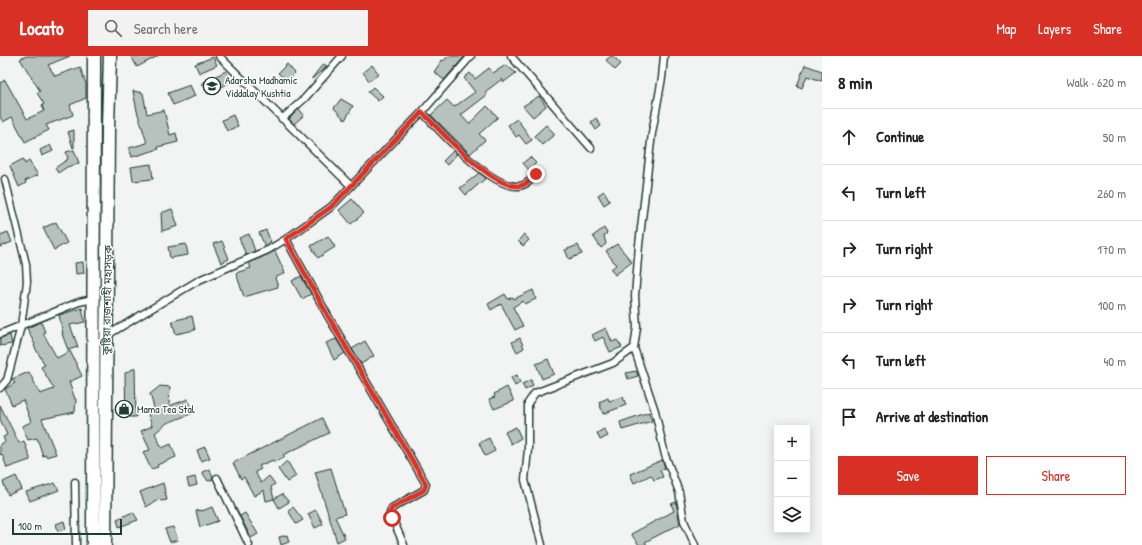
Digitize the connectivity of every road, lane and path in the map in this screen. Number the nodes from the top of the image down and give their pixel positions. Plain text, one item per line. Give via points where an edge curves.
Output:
1 (94, 56) edge
2 (110, 56) edge
3 (219, 56) edge
4 (342, 56) edge
5 (471, 56) edge
6 (511, 56) edge
7 (664, 56) edge
8 (422, 112) junction
9 (282, 120) junction
10 (591, 148) dead end
11 (536, 174) dead end
12 (5, 179) dead end
13 (351, 186) junction
14 (286, 239) junction
15 (94, 252) junction
16 (107, 254) junction
17 (93, 299) junction
18 (21, 326) junction
19 (0, 334) edge
20 (106, 336) junction
21 (634, 348) junction
22 (0, 388) edge
23 (94, 422) junction
24 (106, 423) junction
25 (217, 478) dead end
26 (74, 482) dead end
27 (76, 545) edge
28 (93, 545) edge
29 (105, 545) edge
30 (249, 545) edge
31 (404, 545) edge
32 (542, 545) edge
33 (695, 545) edge

1 - 15 highway, কুষ্টিয়া রাজশাহী মহাসড়ক
2 - 16 highway, কুষ্টিয়া রাজশাহী মহাসড়ক
3 - 9 street
4 - 9 street via 306,98
5 - 8 street
6 - 10 street
7 - 21 street via 639,245
8 - 11 street via 472,162 501,181 517,186 523,185
8 - 13 street
9 - 13 street
12 - 18 street via 26,264 27,282
13 - 14 street via 331,207
14 - 20 street via 268,250 199,280
14 - 31 street via 426,484 424,490 392,508 390,512
15 - 16 highway
15 - 17 highway, কুষ্টিয়া রাজশাহী মহাসড়ক
16 - 20 highway, কুষ্টিয়া রাজশাহী মহাসড়ক
17 - 18 street via 79,302
17 - 23 highway, কুষ্টিয়া রাজশাহী মহাসড়ক
18 - 19 street
18 - 22 street via 7,380
20 - 24 highway, কুষ্টিয়া রাজশাহী মহাসড়ক
21 - 32 street via 612,363 530,398 525,480
21 - 33 street via 655,411 684,521
23 - 24 highway
23 - 28 highway, কুষ্টিয়া রাজশাহী মহাসড়ক
24 - 29 highway, কুষ্টিয়া রাজশাহী মহাসড়ক
25 - 30 street
26 - 27 street

